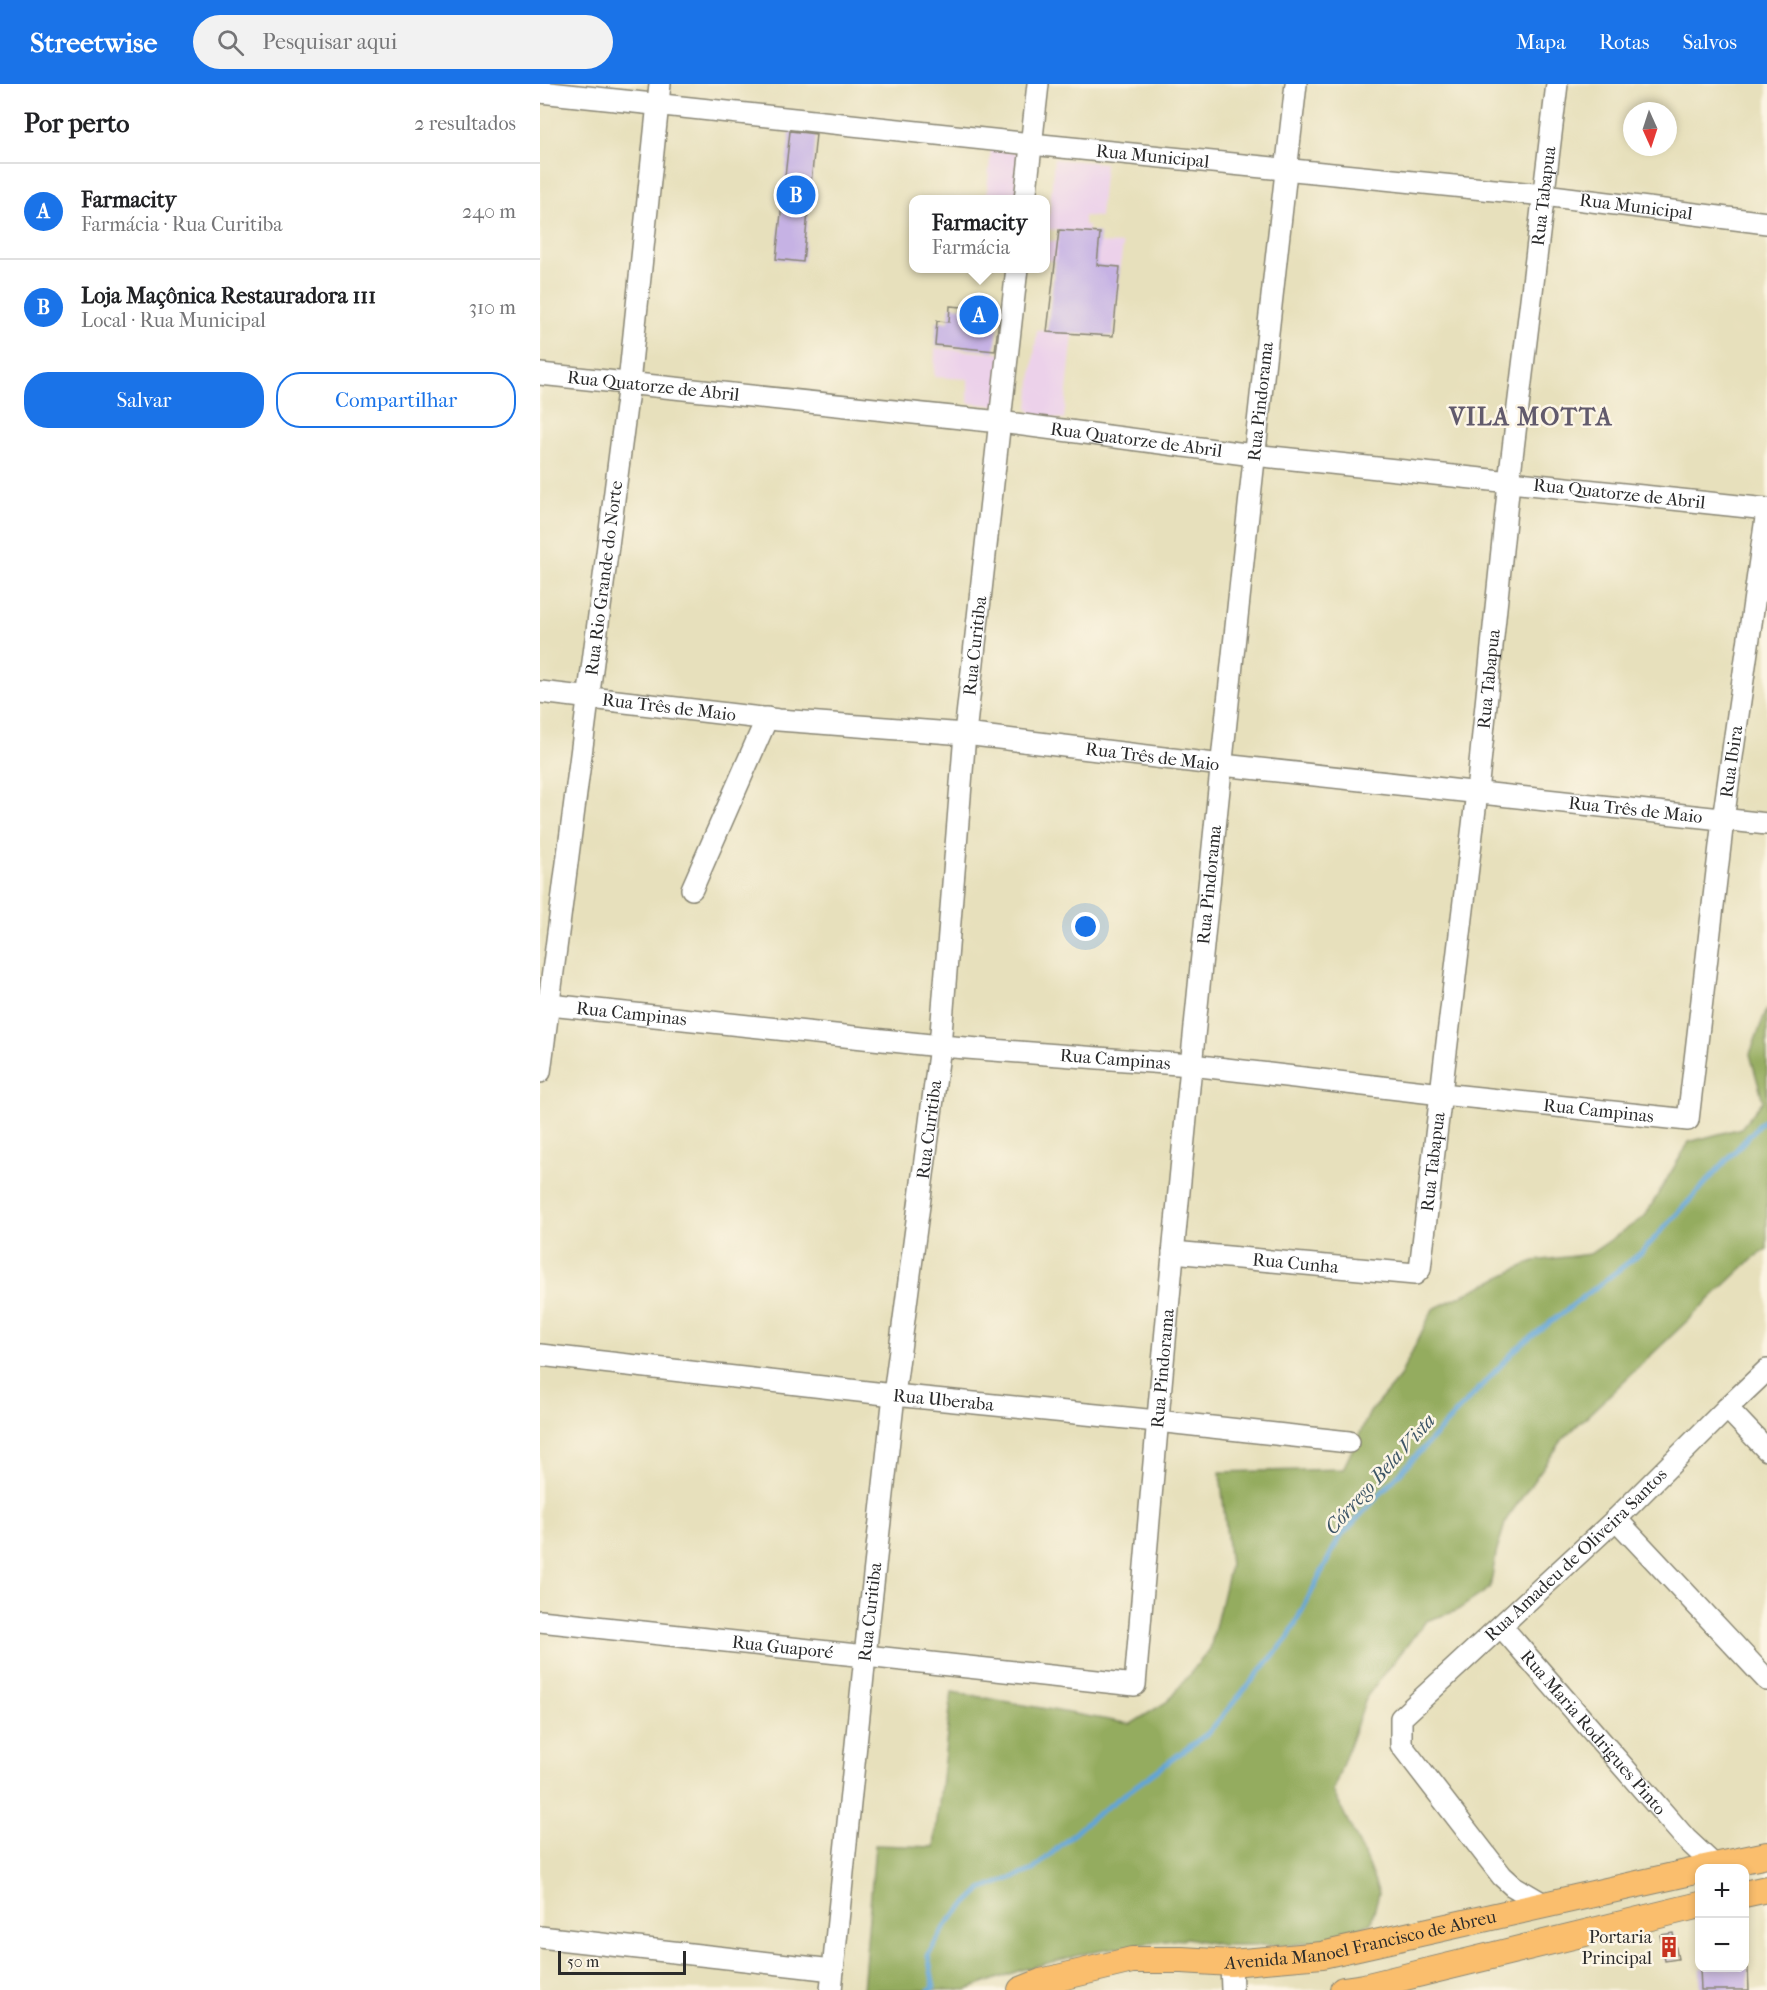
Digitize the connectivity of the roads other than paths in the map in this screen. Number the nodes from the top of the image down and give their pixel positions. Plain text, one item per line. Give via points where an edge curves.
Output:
1 (1038, 84) edge
2 (1296, 84) edge
3 (1557, 84) edge
4 (540, 92) edge
5 (659, 93) edge
6 (1031, 144) junction
7 (1286, 169) junction
8 (1026, 195) edge
9 (1544, 195) junction
10 (1767, 223) edge
11 (1016, 273) edge
12 (540, 374) edge
13 (629, 383) junction
14 (1000, 422) junction
15 (1253, 455) junction
16 (1509, 482) junction
17 (1767, 510) edge
18 (540, 692) edge
19 (589, 698) junction
20 (767, 718) junction
21 (965, 734) junction
22 (1222, 765) junction
23 (1477, 792) junction
24 (1723, 820) junction
25 (1767, 824) edge
26 (692, 889) dead end
27 (545, 1005) edge
28 (940, 1046) junction
29 (1191, 1065) junction
30 (540, 1072) edge
31 (1442, 1094) junction
32 (1688, 1120) joint
33 (1173, 1251) junction
34 (1418, 1272) joint
35 (540, 1355) edge
36 (1767, 1370) edge
37 (894, 1395) junction
38 (1726, 1408) junction
39 (1157, 1420) junction
40 (1348, 1442) dead end
41 (1767, 1450) edge
42 (1617, 1520) junction
43 (540, 1621) edge
44 (1501, 1626) junction
45 (865, 1656) junction
46 (1767, 1680) edge
47 (1135, 1685) joint
48 (1686, 1839) junction
49 (1767, 1855) edge
50 (1697, 1864) edge
51 (1727, 1864) edge
52 (1695, 1866) edge
53 (1695, 1871) edge
54 (1502, 1876) junction
55 (1767, 1889) edge
56 (1749, 1893) edge
57 (1546, 1906) junction
58 (1695, 1906) edge
59 (1500, 1916) junction
60 (540, 1937) edge
61 (1231, 1962) junction
62 (832, 1980) edge
63 (1378, 1987) edge
64 (1021, 1990) edge
65 (1232, 1990) edge
66 (1343, 1990) edge

1 - 6 street
2 - 7 street, Rua Pindorama
3 - 9 street, Rua Tabapua
4 - 5 street, Rua Municipal
5 - 6 street, Rua Municipal
5 - 13 street, Rua Rio Grande do Norte
6 - 7 street, Rua Municipal
6 - 8 street
7 - 9 street, Rua Municipal
7 - 15 street, Rua Pindorama
9 - 10 street, Rua Municipal
9 - 16 street, Rua Tabapua
11 - 14 street, Rua Curitiba
12 - 13 street, Rua Quatorze de Abril
13 - 14 street, Rua Quatorze de Abril
13 - 19 street, Rua Rio Grande do Norte
14 - 15 street, Rua Quatorze de Abril
14 - 21 street, Rua Curitiba
15 - 16 street, Rua Quatorze de Abril
15 - 22 street, Rua Pindorama
16 - 17 street, Rua Quatorze de Abril
16 - 23 street, Rua Tabapua
17 - 24 street, Rua Ibira
18 - 19 street, Rua Três de Maio
19 - 20 street, Rua Três de Maio
19 - 27 street, Rua Rio Grande do Norte
20 - 21 street, Rua Três de Maio
20 - 26 street
21 - 22 street, Rua Três de Maio
21 - 28 street, Rua Curitiba
22 - 23 street, Rua Três de Maio
22 - 29 street, Rua Pindorama
23 - 24 street, Rua Três de Maio
23 - 31 street, Rua Tabapua
24 - 25 street, Rua Três de Maio
24 - 32 street, Rua Ibira
27 - 28 street, Rua Campinas
27 - 30 street, Rua Rio Grande do Norte
28 - 29 street, Rua Campinas
28 - 37 street, Rua Curitiba
29 - 31 street, Rua Campinas
29 - 33 street, Rua Pindorama
31 - 32 street, Rua Campinas
31 - 34 street, Rua Tabapua
33 - 34 street, Rua Cunha via 1415,1275
33 - 39 street, Rua Pindorama
35 - 37 street, Rua Uberaba
36 - 38 street, Rua Amadeu de Oliveira Santos
37 - 39 street, Rua Uberaba
37 - 45 street, Rua Curitiba
38 - 41 street
38 - 42 street, Rua Amadeu de Oliveira Santos
39 - 40 street, Rua Uberaba
39 - 47 street, Rua Pindorama
42 - 44 street, Rua Amadeu de Oliveira Santos
42 - 46 street
43 - 45 street, Rua Guaporé
44 - 48 street, Rua Maria Rodrigues Pinto
44 - 54 street, Rua Amadeu de Oliveira Santos via 1401,1718 1401,1745
45 - 47 street, Rua Guaporé
45 - 62 street, Rua Curitiba
48 - 50 street, Rua Maria Rodrigues Pinto
48 - 52 street via 1684,1857
49 - 51 main road, Avenida Manoel Francisco de Abreu
53 - 57 main road, Avenida Manoel Francisco de Abreu
54 - 57 street
54 - 59 street
55 - 56 main road
57 - 59 main road, Avenida Manoel Francisco de Abreu
58 - 63 main road, Avenida Manoel Francisco de Abreu
59 - 61 main road, Avenida Manoel Francisco de Abreu via 1322,1955
60 - 62 street
61 - 64 main road, Avenida Manoel Francisco de Abreu via 1132,1960
61 - 65 street
63 - 66 main road, Avenida Manoel Francisco de Abreu

